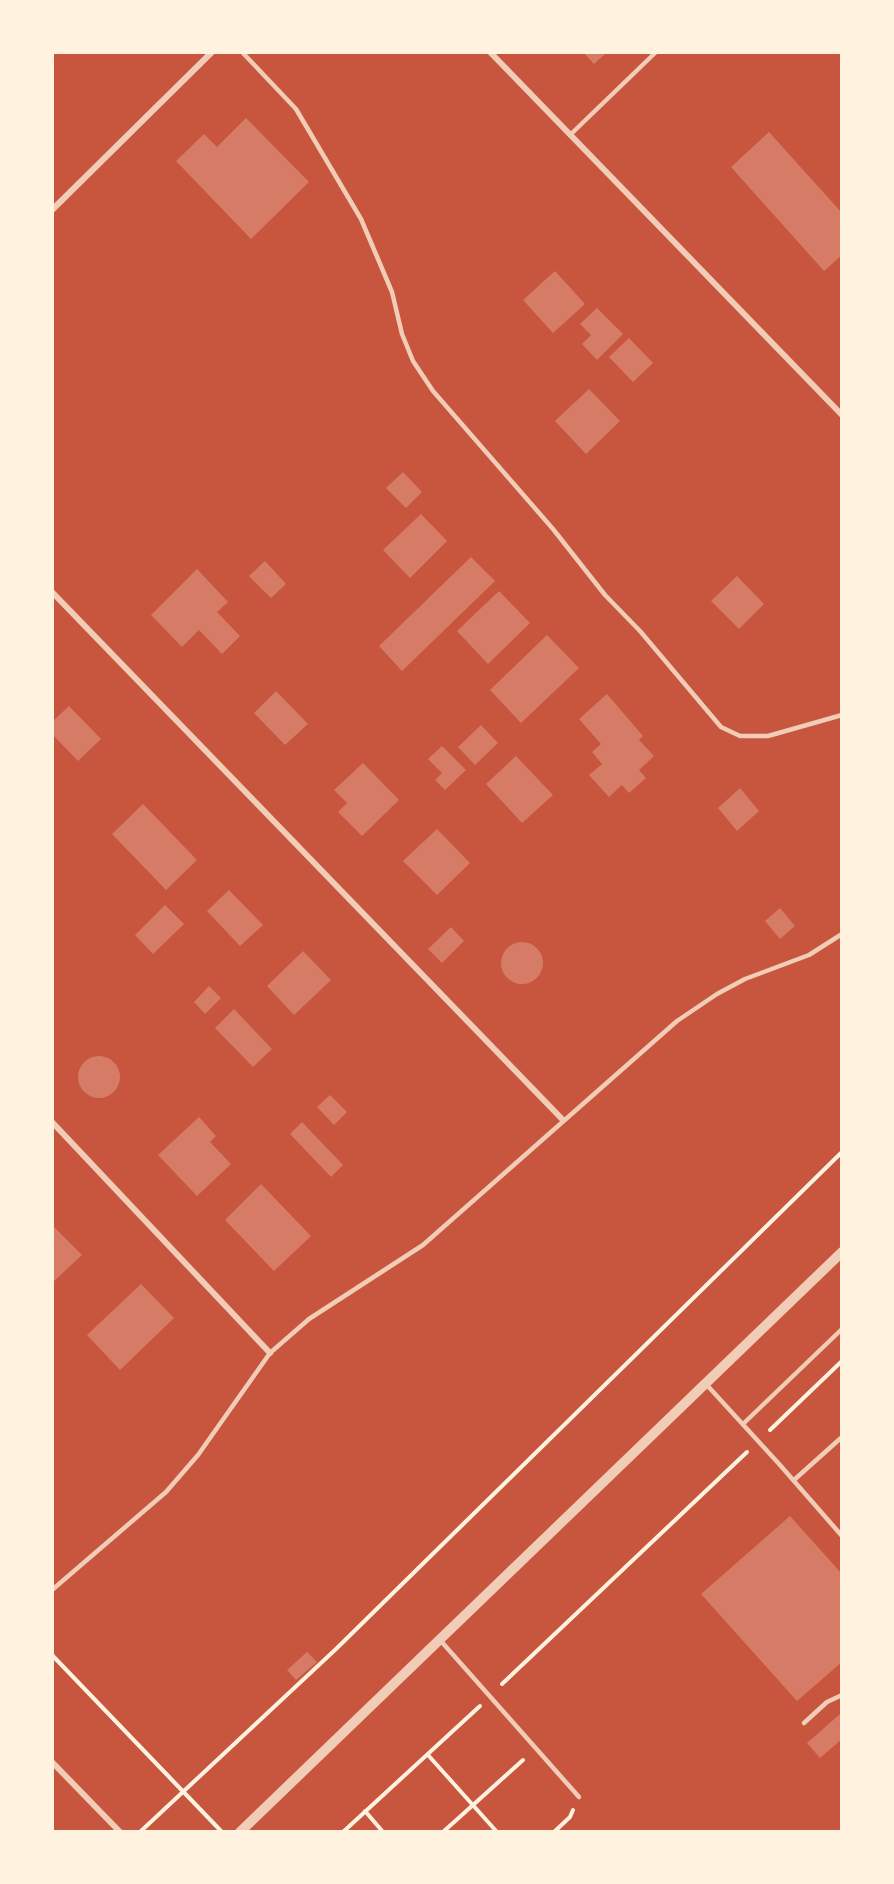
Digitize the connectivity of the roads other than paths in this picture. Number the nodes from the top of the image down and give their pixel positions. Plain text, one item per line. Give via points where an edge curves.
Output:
1 (212, 52) edge
2 (242, 52) edge
3 (490, 52) edge
4 (656, 52) edge
5 (570, 135) junction
6 (52, 210) edge
7 (842, 415) edge
8 (52, 592) edge
9 (842, 715) edge
10 (842, 934) edge
11 (563, 1120) junction
12 (52, 1122) edge
13 (842, 1252) edge
14 (842, 1329) edge
15 (270, 1353) junction
16 (705, 1383) junction
17 (743, 1424) junction
18 (842, 1437) edge
19 (794, 1480) junction
20 (842, 1536) edge
21 (52, 1590) edge
22 (440, 1640) junction
23 (842, 1695) edge
24 (804, 1723) dead end
25 (52, 1762) edge
26 (579, 1797) road end
27 (120, 1832) edge
28 (240, 1832) edge

1 - 6 street
2 - 9 lane via 296,109 361,219 392,292 413,361 434,391 721,727 740,736 768,736
3 - 5 street
4 - 5 lane
5 - 7 street
8 - 11 street
10 - 11 lane via 809,955 745,979 693,1010
11 - 15 lane via 423,1245 309,1319
12 - 15 street
13 - 16 street
14 - 17 lane
15 - 21 lane via 198,1455 166,1492
16 - 17 lane
16 - 22 street
17 - 19 lane
18 - 19 lane
19 - 20 lane
22 - 26 lane
22 - 28 street
23 - 24 lane via 827,1702
25 - 27 street

